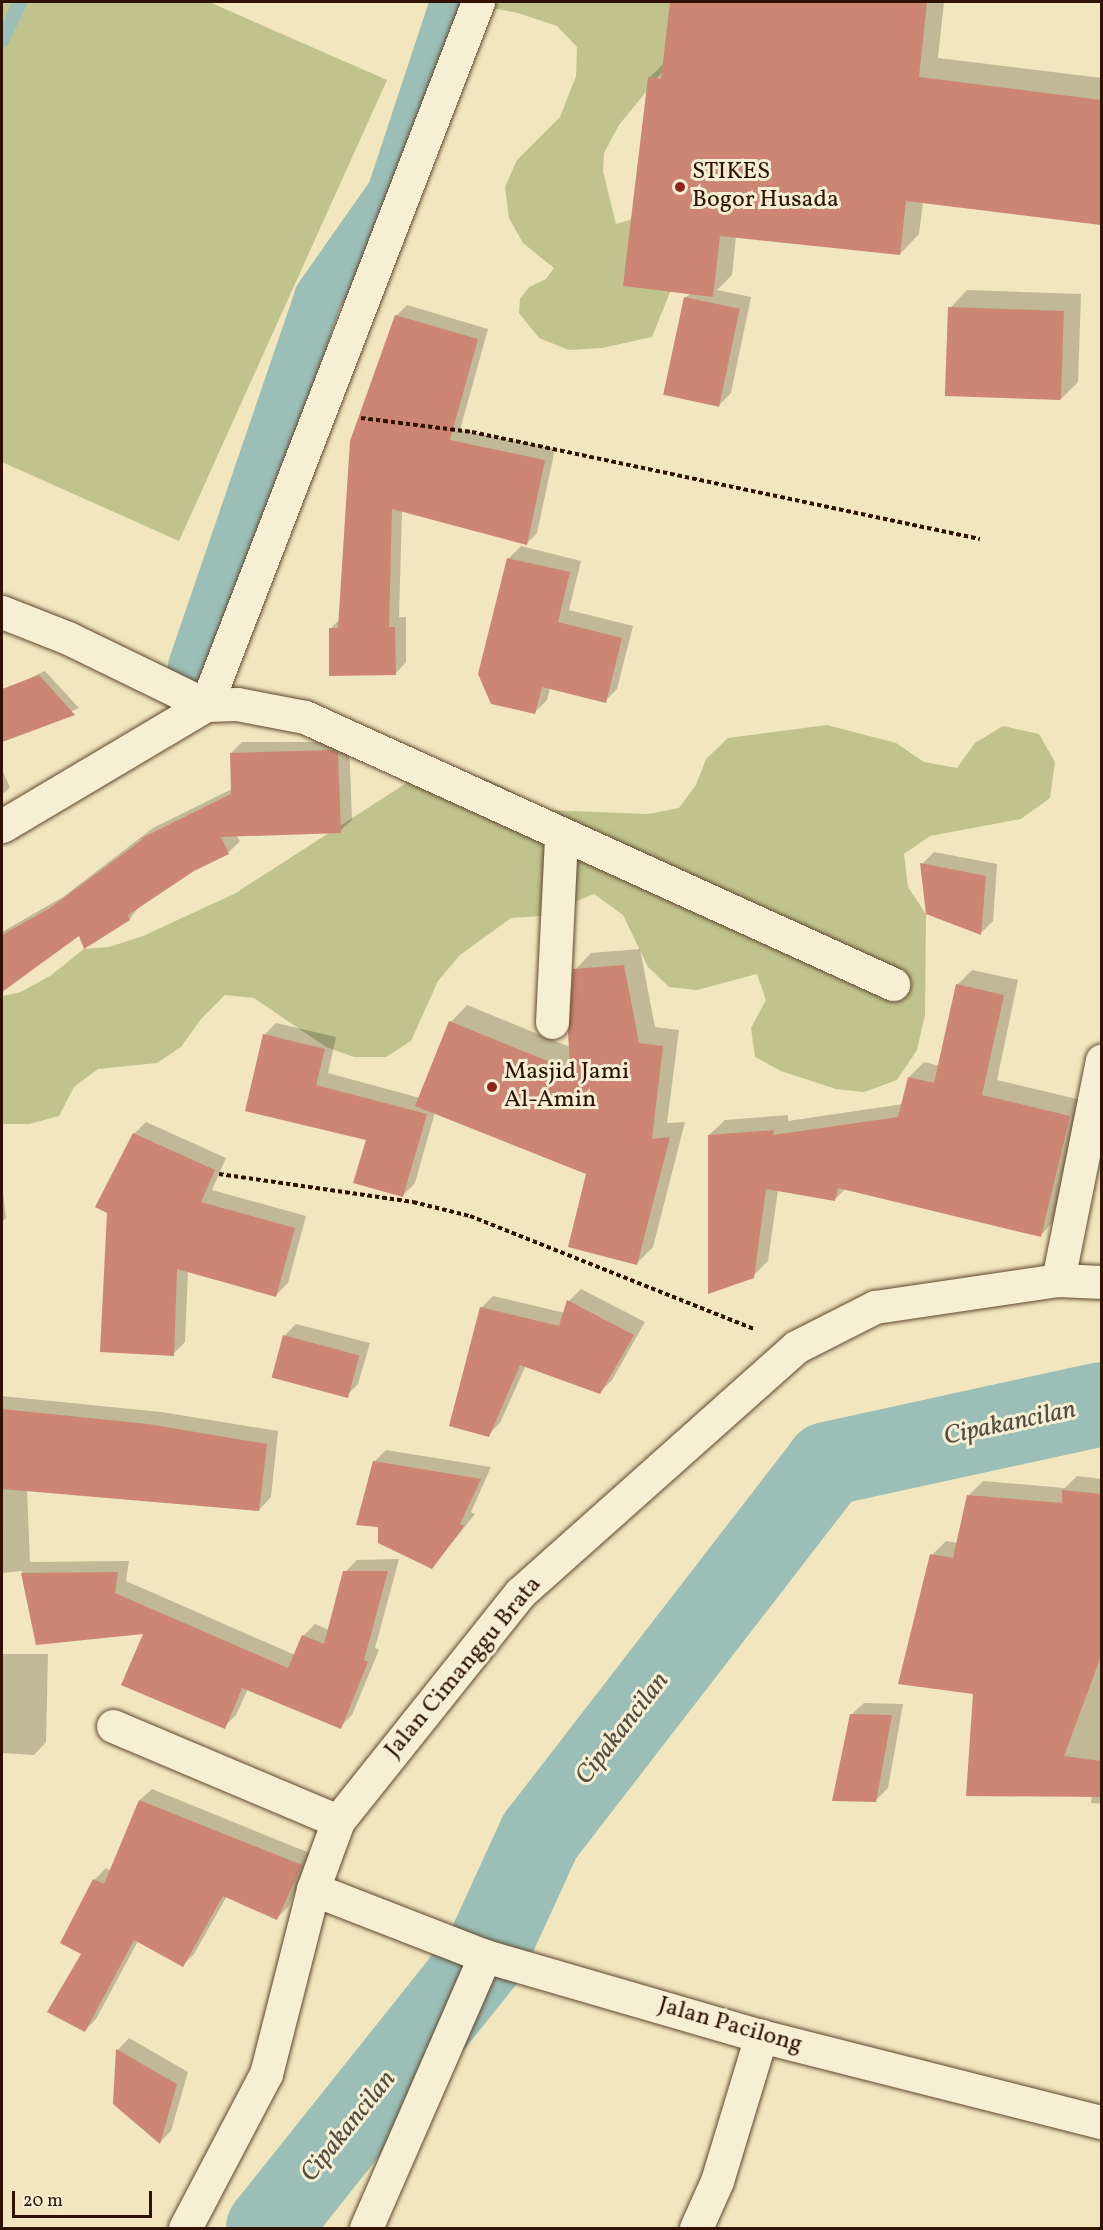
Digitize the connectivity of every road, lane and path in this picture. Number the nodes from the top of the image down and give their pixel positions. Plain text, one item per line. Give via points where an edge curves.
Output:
1 (478, 2) edge
2 (322, 413) junction
3 (980, 539) dead end
4 (2, 612) edge
5 (206, 705) junction
6 (2, 826) edge
7 (561, 835) junction
8 (893, 984) dead end
9 (552, 1022) dead end
10 (1101, 1060) edge
11 (219, 1174) dead end
12 (1058, 1280) junction
13 (1101, 1282) edge
14 (796, 1347) junction
15 (112, 1726) dead end
16 (338, 1821) junction
17 (313, 1889) junction
18 (479, 1954) junction
19 (761, 2036) junction
20 (1101, 2122) edge
21 (185, 2229) edge
22 (366, 2229) edge
23 (696, 2229) edge

1 - 2 street
2 - 3 path via 472,432
2 - 5 street
4 - 5 street via 68,638
5 - 6 street
5 - 7 street via 237,704 305,717
7 - 8 street
7 - 9 street
10 - 12 street
11 - 14 path via 413,1202 470,1216
12 - 13 street, Jalan Cimanggu Brata
12 - 14 street, Jalan Cimanggu Brata via 875,1307
14 - 16 street, Jalan Cimanggu Brata via 520,1593
15 - 16 street
16 - 17 street, Jalan Cimanggu Brata
17 - 18 street, Jalan Pacilong
17 - 21 street, Jalan Cimanggu Brata via 266,2074
18 - 19 street, Jalan Pacilong
18 - 22 street
19 - 20 street, Jalan Pacilong
19 - 23 street via 717,2181

